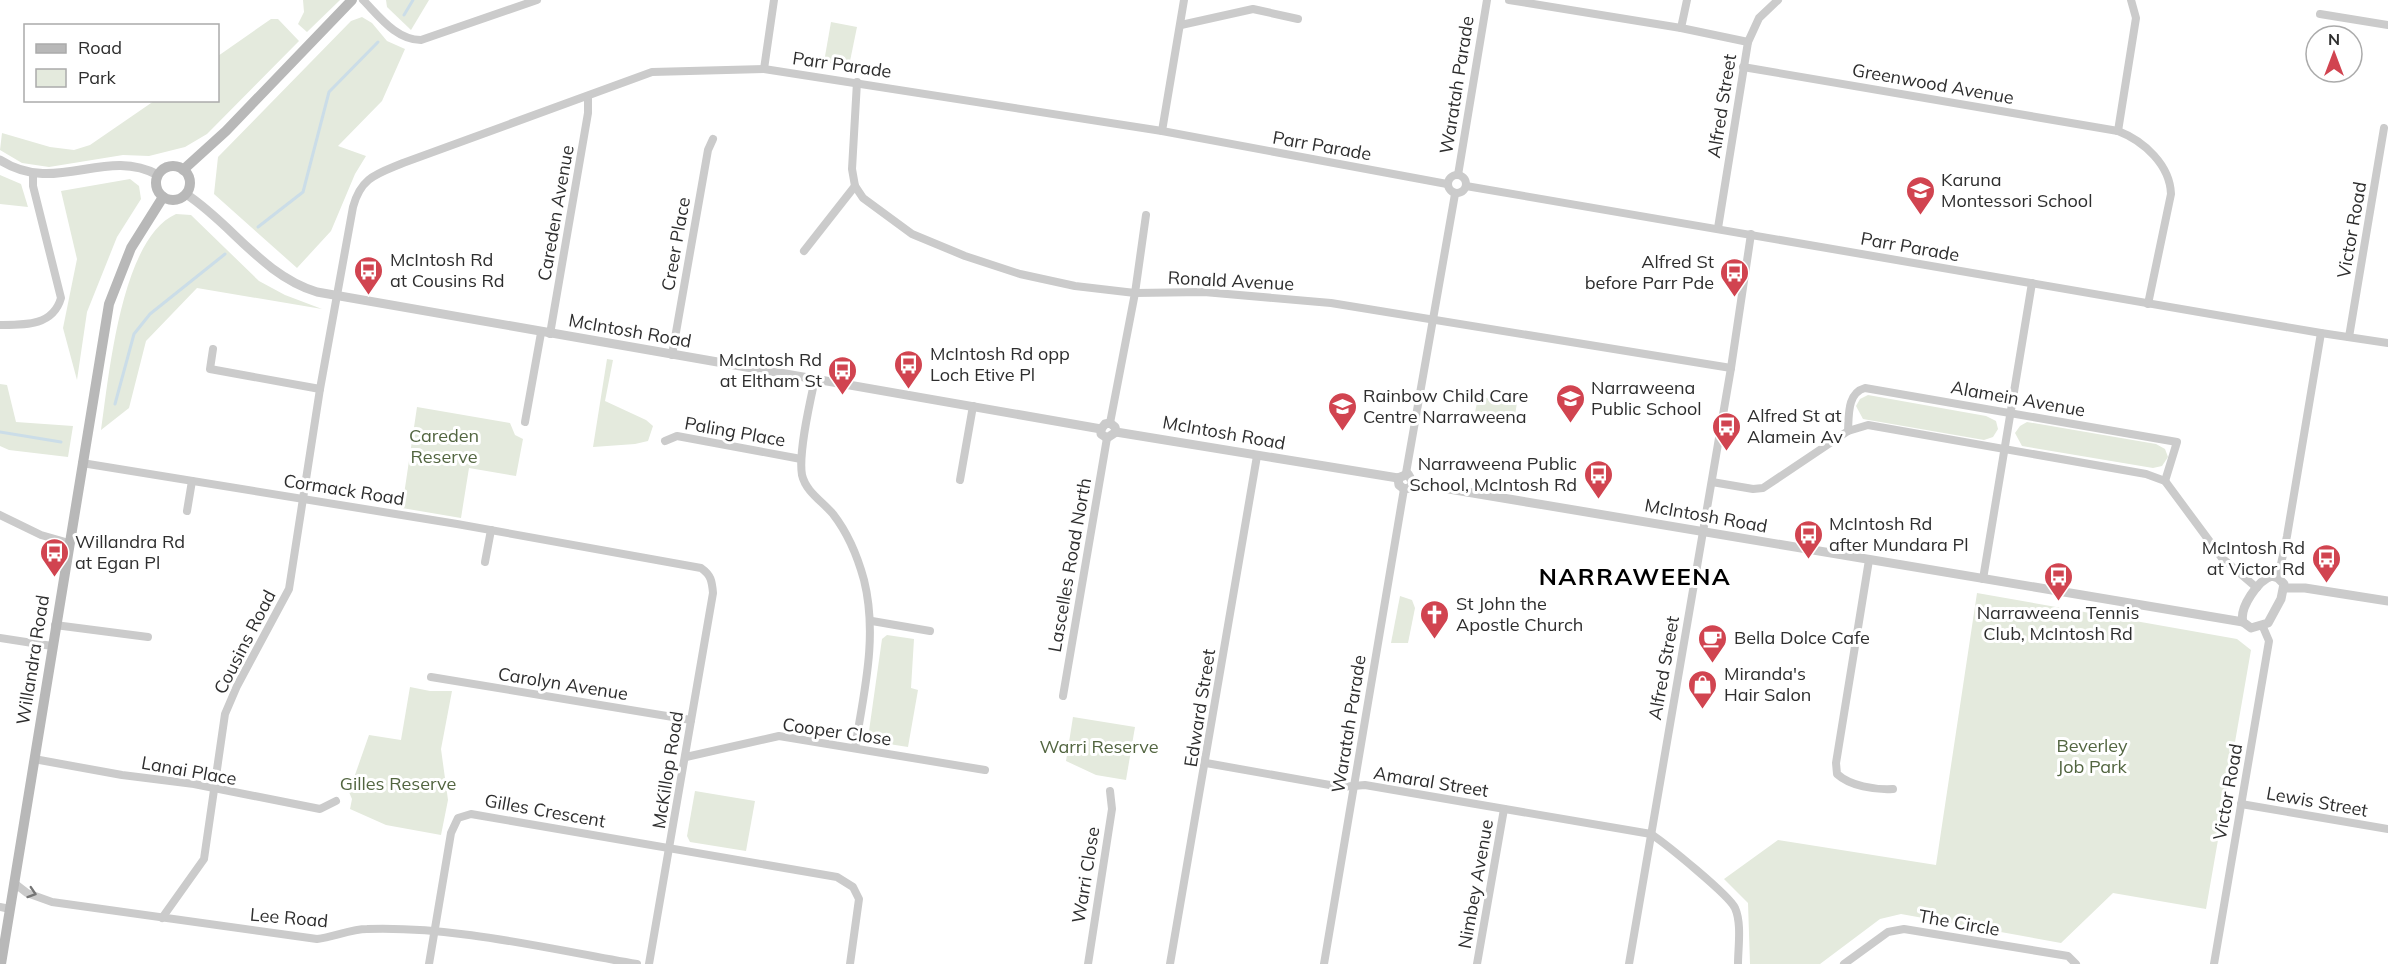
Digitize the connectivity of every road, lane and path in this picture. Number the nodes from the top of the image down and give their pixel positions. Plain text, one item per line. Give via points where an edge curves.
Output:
1 (352, 0) edge
2 (363, 0) edge
3 (537, 0) edge
4 (774, 0) edge
5 (1185, 0) edge
6 (1487, 0) edge
7 (1509, 0) edge
8 (1687, 0) edge
9 (1778, 0) edge
10 (2132, 0) edge
11 (2320, 14) dead end
12 (1298, 19) dead end
13 (1181, 25) junction
14 (2388, 25) edge
15 (1681, 28) junction
16 (1748, 42) junction
17 (1743, 67) junction
18 (764, 69) junction
19 (857, 82) junction
20 (588, 96) junction
21 (2384, 128) dead end
22 (1162, 131) junction
23 (2118, 131) junction
24 (713, 139) dead end
25 (0, 160) edge
26 (183, 170) junction
27 (33, 175) junction
28 (158, 175) junction
29 (1458, 175) junction
30 (1448, 184) junction
31 (855, 186) junction
32 (1466, 186) junction
33 (186, 194) junction
34 (1455, 194) junction
35 (163, 196) junction
36 (1146, 215) dead end
37 (1718, 228) junction
38 (1751, 234) junction
39 (804, 251) dead end
40 (2032, 283) junction
41 (1135, 293) junction
42 (336, 297) junction
43 (2148, 304) junction
44 (1433, 318) junction
45 (0, 325) edge
46 (2320, 333) junction
47 (546, 334) junction
48 (2349, 337) junction
49 (2388, 343) edge
50 (213, 349) dead end
51 (672, 356) junction
52 (1731, 368) junction
53 (815, 379) junction
54 (320, 389) junction
55 (973, 406) junction
56 (2010, 413) junction
57 (525, 422) dead end
58 (1110, 423) junction
59 (1101, 429) junction
60 (1848, 431) junction
61 (1112, 435) junction
62 (665, 441) dead end
63 (2004, 449) junction
64 (1257, 456) junction
65 (801, 459) junction
66 (82, 463) junction
67 (1402, 476) junction
68 (960, 480) dead end
69 (192, 481) junction
70 (2165, 481) junction
71 (1712, 482) junction
72 (1413, 483) junction
73 (1404, 489) junction
74 (303, 499) junction
75 (187, 511) dead end
76 (0, 515) edge
77 (491, 530) junction
78 (1703, 532) junction
79 (69, 543) junction
80 (1869, 560) junction
81 (485, 562) dead end
82 (2278, 578) junction
83 (1983, 579) junction
84 (712, 580) joint
85 (2257, 588) junction
86 (2284, 588) junction
87 (2388, 600) edge
88 (872, 621) junction
89 (2243, 622) junction
90 (55, 625) junction
91 (2263, 627) junction
92 (930, 631) dead end
93 (148, 637) dead end
94 (0, 638) edge
95 (52, 646) junction
96 (431, 676) dead end
97 (1063, 696) dead end
98 (692, 720) junction
99 (855, 748) junction
100 (686, 757) junction
101 (34, 759) junction
102 (1206, 763) junction
103 (985, 771) dead end
104 (1354, 786) junction
105 (214, 788) junction
106 (1893, 789) dead end
107 (1110, 791) dead end
108 (336, 801) dead end
109 (2241, 804) junction
110 (1504, 809) junction
111 (2388, 829) edge
112 (1651, 834) junction
113 (670, 848) junction
114 (14, 883) junction
115 (5, 908) edge
116 (162, 918) junction
117 (436, 930) junction
118 (2, 964) edge
119 (429, 964) edge
120 (637, 964) edge
121 (650, 964) edge
122 (850, 964) edge
123 (1088, 964) edge
124 (1170, 964) edge
125 (1324, 964) edge
126 (1477, 964) edge
127 (1629, 964) edge
128 (1738, 964) edge
129 (1844, 964) edge
130 (2076, 964) edge
131 (2214, 964) edge

1 - 26 main road
2 - 3 street via 401,36 421,40
4 - 18 street
5 - 13 street
6 - 29 street, Waratah Parade
7 - 15 street
8 - 15 street
9 - 16 street, Alfred Street via 1758,18
10 - 23 street via 2136,18
11 - 14 street
12 - 13 street via 1253,9
13 - 22 street
15 - 16 street
16 - 17 street, Alfred Street
17 - 23 street, Greenwood Avenue
17 - 37 street, Alfred Street
18 - 19 street, Parr Parade
18 - 20 street, Parr Parade via 652,72
19 - 22 street, Parr Parade
19 - 31 street via 852,169
20 - 42 street, Parr Parade via 369,178 357,191
20 - 47 street, Careden Avenue
21 - 48 street, Victor Road
22 - 30 street, Parr Parade
23 - 43 street via 2136,138 2171,179
24 - 51 street, Creer Place
25 - 27 street
26 - 28 main road via 170,167
26 - 33 main road via 189,184
27 - 28 street via 128,165 144,167
27 - 45 street via 61,298 55,312 44,320
28 - 35 main road via 156,186
29 - 30 street via 1451,177
29 - 32 street
30 - 34 street
31 - 39 street
31 - 41 street, Ronald Avenue via 863,198 912,234 965,256 1064,284
32 - 34 street
32 - 37 street, Parr Parade
33 - 35 main road via 175,200
33 - 42 street, McIntosh Road via 279,275 303,288
34 - 44 street
35 - 66 main road, Willandra Road via 131,248 109,304
36 - 41 street
37 - 38 street, Parr Parade
38 - 40 street, Parr Parade
38 - 52 street, Alfred Street
40 - 43 street, Parr Parade
40 - 56 street
41 - 44 street, Ronald Avenue via 1262,296
41 - 58 street
42 - 47 street, McIntosh Road
42 - 54 street, Cousins Road
43 - 46 street, Parr Parade
44 - 52 street, Ronald Avenue
44 - 67 street
46 - 48 street, Parr Parade
46 - 82 street
47 - 51 street, McIntosh Road
47 - 57 street, Careden Avenue
48 - 49 street, Parr Parade
50 - 54 street via 210,369
51 - 53 street, McIntosh Road
52 - 71 street, Alfred Street
53 - 55 street, McIntosh Road
53 - 65 street
54 - 74 street, Cousins Road
55 - 59 street, McIntosh Road
55 - 68 street
56 - 60 street, Alamein Avenue via 1865,388 1856,390 1852,397
56 - 63 street
56 - 70 street, Alamein Avenue via 2177,442
58 - 59 street
58 - 61 street via 1115,427
59 - 61 street via 1101,434
60 - 63 street via 1868,425
60 - 71 street via 1763,488
61 - 64 street, McIntosh Road
61 - 97 street, Lascelles Road North
62 - 65 street, Paling Place via 677,436
63 - 70 street via 2146,474
63 - 83 street
64 - 67 street, McIntosh Road
64 - 102 street, Edward Street
65 - 88 street via 805,481 840,524 856,558
66 - 69 street, Cormack Road
66 - 79 main road, Willandra Road
67 - 72 street via 1412,476
67 - 73 street via 1399,485
69 - 74 street, Cormack Road
69 - 75 street
70 - 85 street via 2222,558
71 - 78 street, Alfred Street
72 - 73 street
72 - 78 street, McIntosh Road
73 - 104 street, Waratah Parade
74 - 77 street, Cormack Road
74 - 105 street, Cousins Road via 289,589 225,714
76 - 79 street via 41,535
77 - 81 street
77 - 84 street, Cormack Road via 701,568
78 - 80 street, McIntosh Road
78 - 112 street, Alfred Street
79 - 90 main road, Willandra Road
80 - 83 street, McIntosh Road
80 - 106 street via 1836,774 1879,790
82 - 85 street via 2268,577
82 - 86 street
83 - 89 street, McIntosh Road
84 - 98 street, McKillop Road
85 - 89 street via 2242,611
86 - 87 street
86 - 91 street
88 - 92 street
88 - 99 street
89 - 91 street, McIntosh Road via 2251,628
90 - 93 street
90 - 95 main road, Willandra Road
91 - 109 street, Victor Road via 2269,641
94 - 95 street
95 - 101 main road, Willandra Road
96 - 98 street, Carolyn Avenue
98 - 100 street, McKillop Road
99 - 100 street, Cooper Close via 779,736
99 - 103 street, Cooper Close
100 - 113 street, McKillop Road
101 - 105 street, Lanai Place
101 - 114 main road, Willandra Road
102 - 104 street, Amaral Street
102 - 124 street, Edward Street
104 - 110 street, Amaral Street
104 - 125 street, Waratah Parade
105 - 108 street, Lanai Place via 320,809
105 - 116 street, Cousins Road via 204,859
107 - 123 street, Warri Close via 1112,809
109 - 111 street, Lewis Street
109 - 131 street, Victor Road
110 - 112 street, Amaral Street
110 - 126 street, Nimbey Avenue
112 - 127 street, Alfred Street
112 - 128 street via 1733,905 1738,920
113 - 117 street, Gilles Crescent via 463,814 451,833
113 - 121 street, McKillop Road
113 - 122 street via 837,877 853,887 860,899
114 - 115 main road, Willandra Road
114 -> 116 street, Lee Road via 52,902
115 - 118 main road, Willandra Road
116 - 117 street, Lee Road via 317,939 362,929
117 - 119 street, Gilles Crescent
117 - 120 street, Lee Road
129 - 130 street, The Circle via 1888,932 1904,929 2068,956

